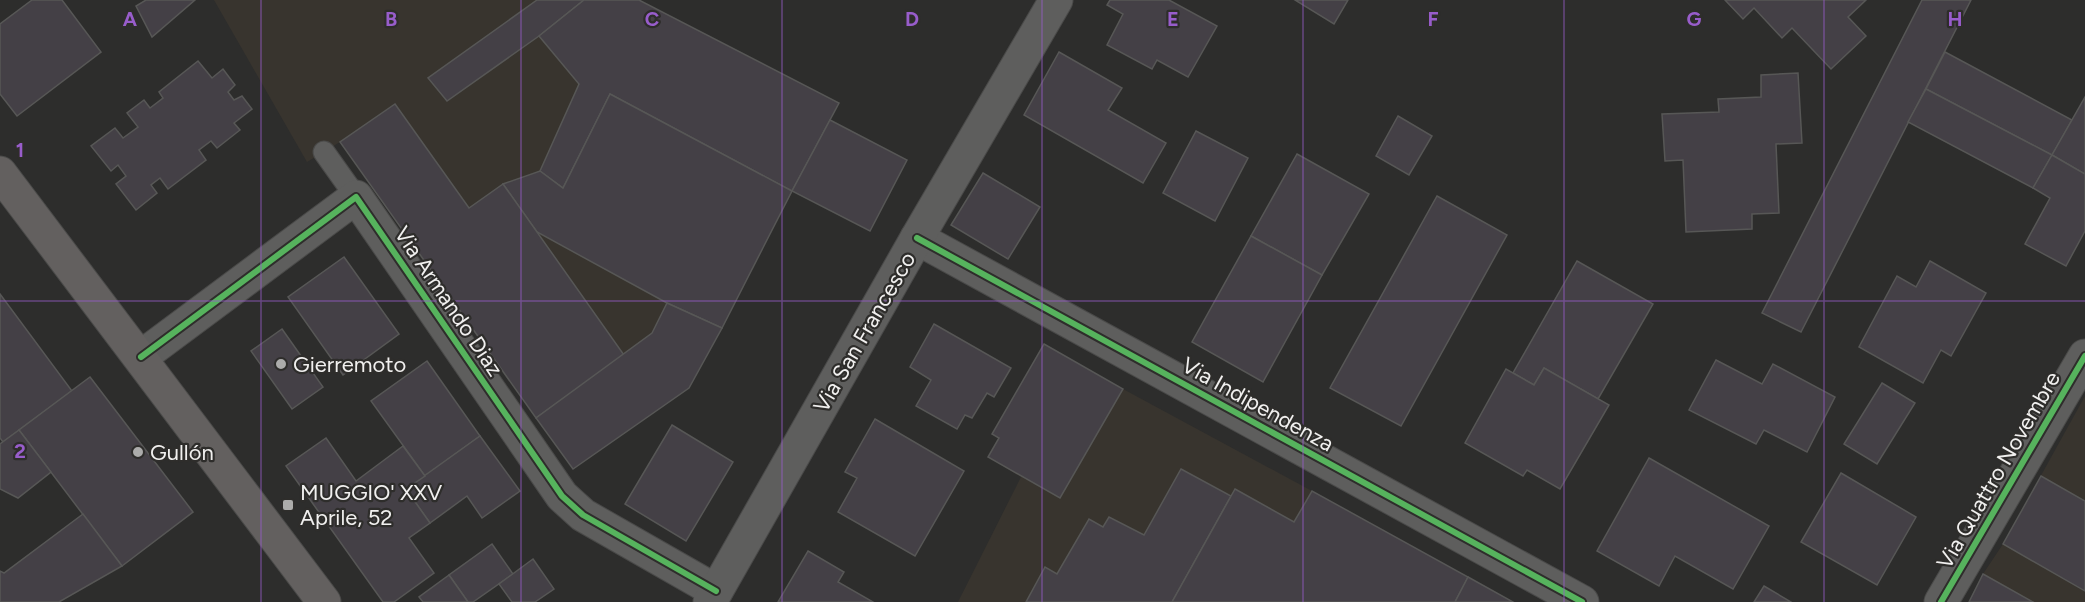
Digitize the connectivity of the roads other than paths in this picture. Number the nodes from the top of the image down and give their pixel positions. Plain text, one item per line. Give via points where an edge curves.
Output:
1 (1056, 0) edge
2 (324, 152) dead end
3 (0, 173) edge
4 (356, 197) junction
5 (917, 238) junction
6 (2085, 356) edge
7 (141, 357) junction
8 (713, 596) edge
9 (324, 602) edge
10 (1582, 602) edge
11 (1941, 602) edge

1 - 5 street, Via San Francesco
2 - 4 lane
3 - 7 main road
4 - 7 street
4 - 8 street, Via Armando Diaz via 562,496 583,515
5 - 8 street, Via San Francesco
5 - 10 street, Via Indipendenza
6 - 11 street, Via Quattro Novembre
7 - 9 main road

